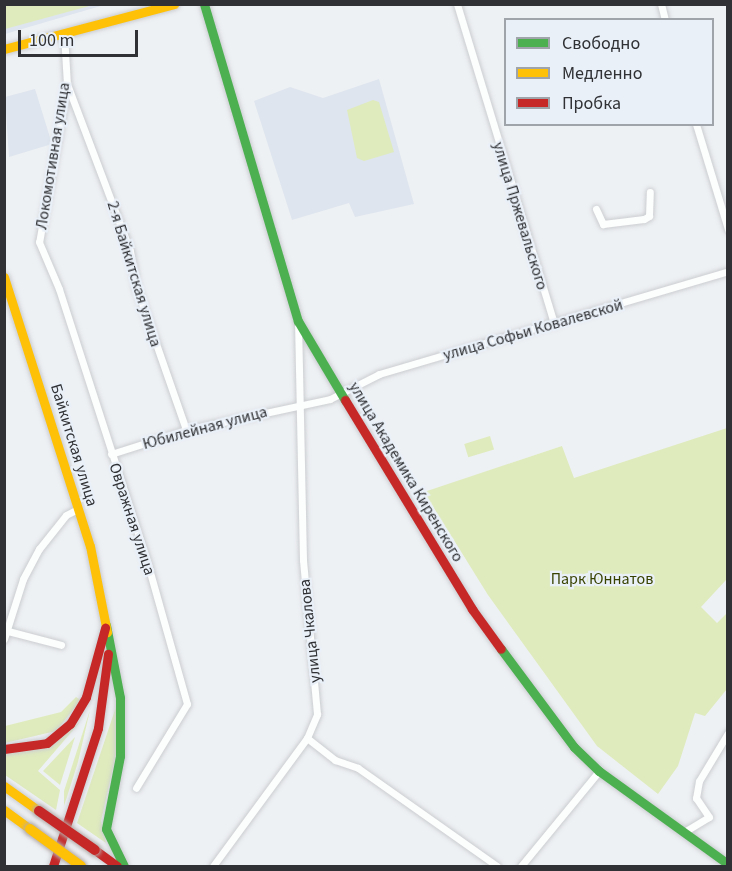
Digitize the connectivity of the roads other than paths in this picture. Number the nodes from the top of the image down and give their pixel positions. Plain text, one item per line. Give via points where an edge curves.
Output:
1 (174, 4) edge
2 (204, 4) edge
3 (457, 4) edge
4 (64, 34) junction
5 (4, 49) edge
6 (67, 84) junction
7 (697, 126) edge
8 (650, 192) dead end
9 (596, 209) dead end
10 (728, 229) edge
11 (39, 242) joint
12 (728, 271) edge
13 (4, 277) edge
14 (298, 321) junction
15 (554, 324) junction
16 (341, 394) junction
17 (300, 405) junction
18 (186, 430) junction
19 (111, 454) junction
20 (78, 509) junction
21 (106, 625) junction
22 (5, 633) edge
23 (61, 645) dead end
24 (728, 733) edge
25 (307, 738) junction
26 (4, 749) edge
27 (599, 771) junction
28 (4, 786) edge
29 (136, 788) dead end
30 (4, 810) edge
31 (684, 832) junction
32 (728, 864) edge
33 (82, 866) edge
34 (53, 867) edge
35 (117, 867) edge
36 (124, 867) edge
37 (213, 867) edge
38 (497, 867) edge
39 (521, 867) edge

1 - 4 main road
2 - 14 main road, улица Академика Киренского
3 - 15 street, улица Пржевальского
4 - 5 main road
4 - 6 street, Локомотивная улица
6 - 11 street, Локомотивная улица
6 - 18 street, 2-я Байкитская улица via 130,251 136,289
7 - 10 street
8 - 9 street via 649,216 644,219 603,224
11 - 19 street, Овражная улица via 59,289
12 - 15 street, улица Софьи Ковалевской
13 - 20 main road, Байкитская улица
14 - 16 main road, улица Академика Киренского
14 - 17 street, улица Чкалова
15 - 16 street, улица Софьи Ковалевской via 379,374
16 - 17 street
16 - 27 main road, улица Академика Киренского via 472,609 574,747
17 - 18 street, Юбилейная улица
17 - 25 street, улица Чкалова via 303,560 317,714
18 - 19 street, Юбилейная улица
19 - 29 street, Овражная улица via 148,565 187,704
20 - 21 main road, Байкитская улица
20 - 22 street via 66,515 39,549 23,579
21 - 26 main road via 86,698 70,724 47,743
21 - 34 main road via 105,697 84,780
21 - 36 main road via 120,698 120,756 106,829
22 - 23 street
24 - 31 street via 699,782 696,798 709,817
25 - 37 street, улица Чкалова
25 - 38 street via 335,760 358,768
27 - 31 main road, улица Академика Киренского
27 - 39 street
28 - 35 main road, bridge
30 - 33 main road, bridge
31 - 32 main road, улица Академика Киренского

